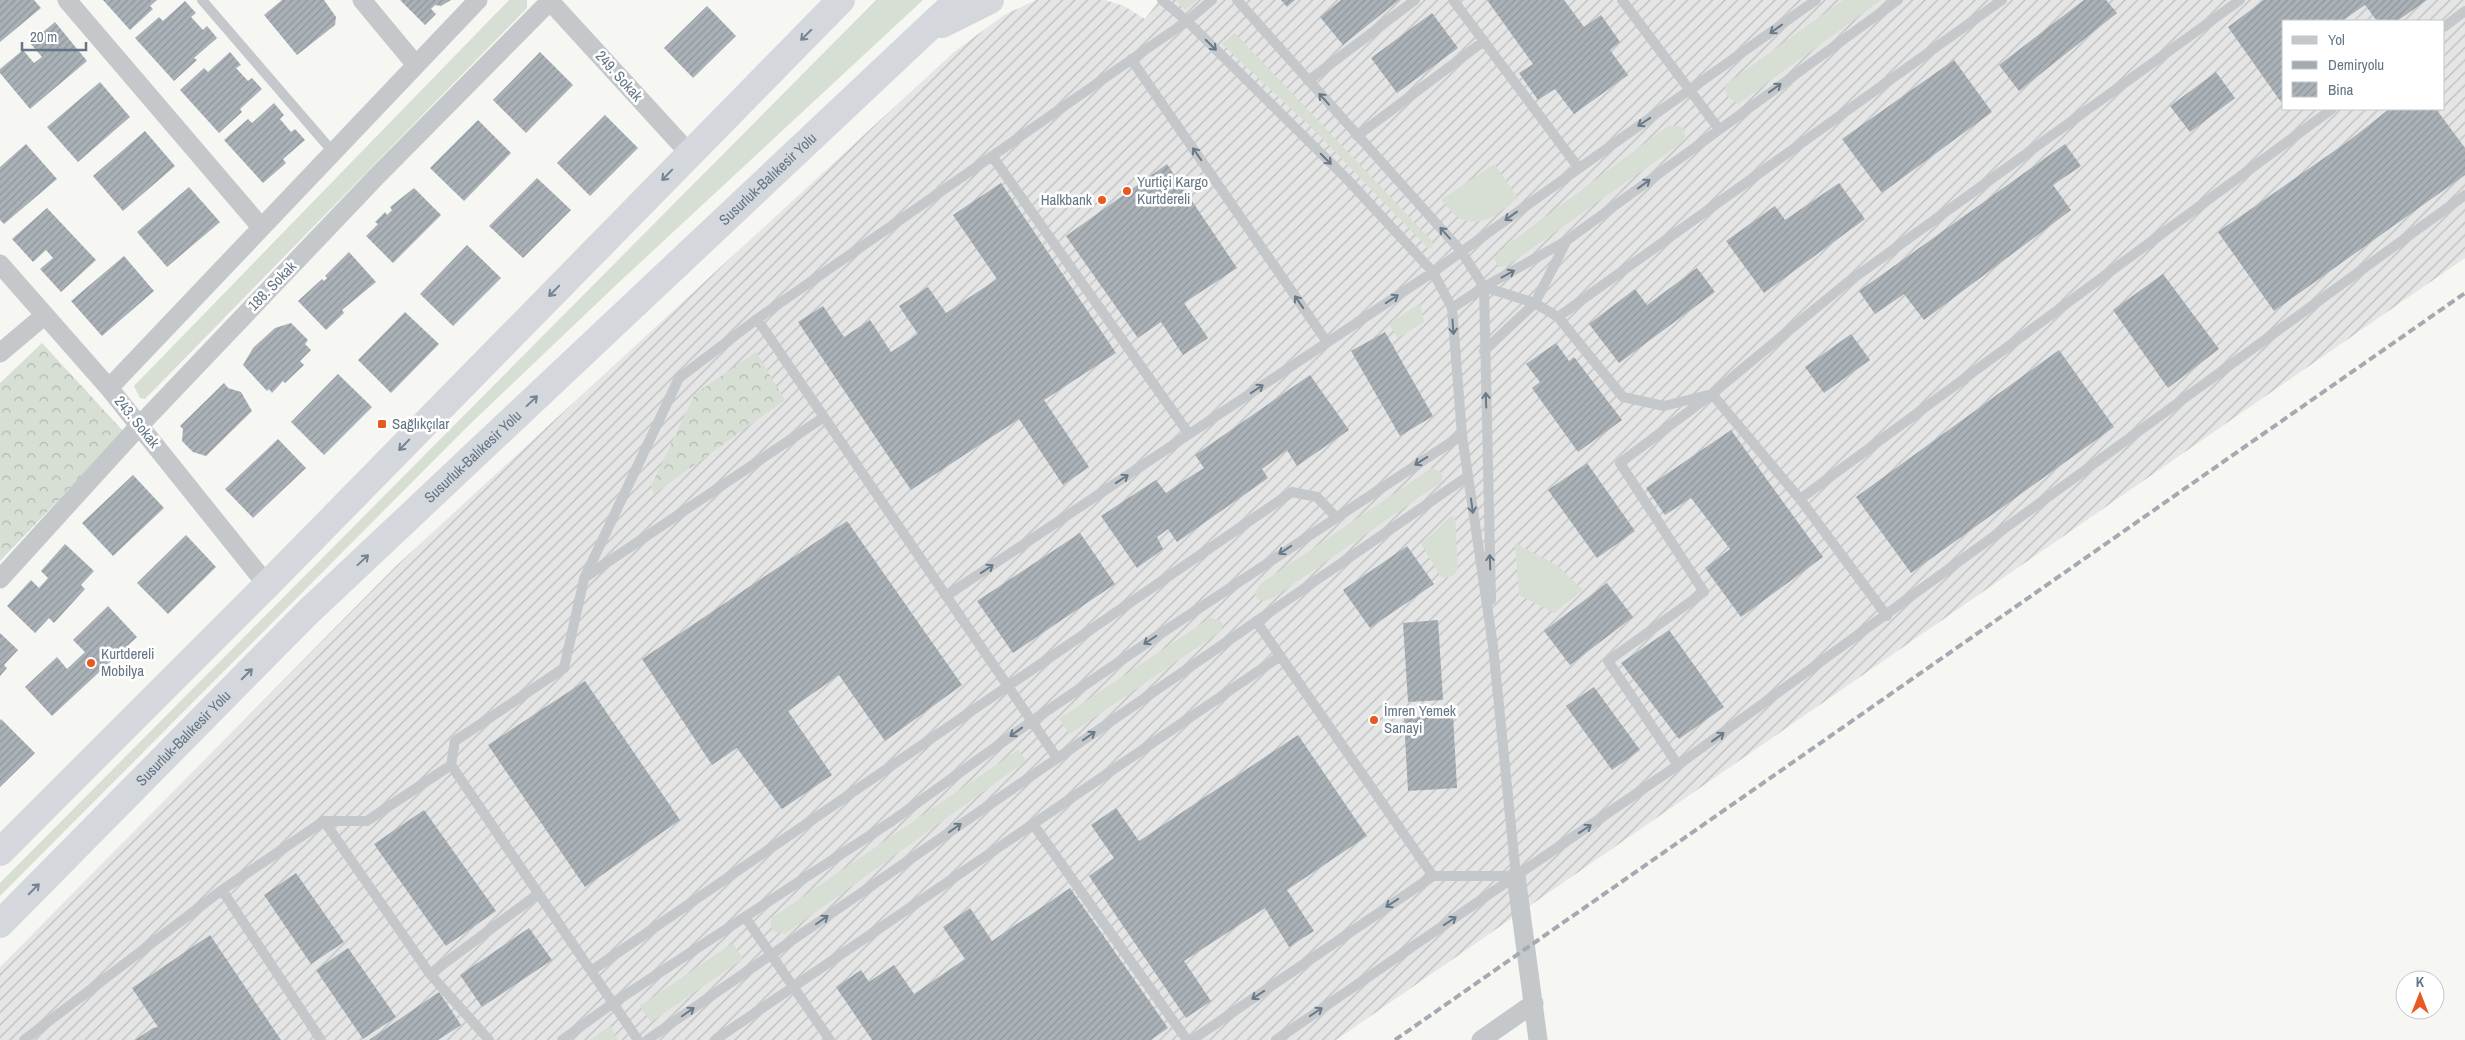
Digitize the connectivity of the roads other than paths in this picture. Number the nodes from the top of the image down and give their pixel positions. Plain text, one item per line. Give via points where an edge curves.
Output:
1 (68, 0) edge
2 (202, 0) edge
3 (362, 0) edge
4 (478, 0) edge
5 (550, 0) edge
6 (841, 0) edge
7 (958, 0) edge
8 (990, 0) edge
9 (1162, 0) edge
10 (1212, 0) edge
11 (1237, 0) edge
12 (1415, 0) edge
13 (1453, 0) edge
14 (1622, 0) edge
15 (1816, 0) edge
16 (1898, 0) edge
17 (2002, 0) edge
18 (2240, 0) edge
19 (2465, 11) edge
20 (1187, 21) junction
21 (2445, 26) edge
22 (920, 35) junction
23 (1484, 42) junction
24 (1131, 59) junction
25 (416, 65) junction
26 (1308, 81) junction
27 (1691, 91) junction
28 (2331, 110) edge
29 (1719, 128) junction
30 (1357, 136) junction
31 (333, 152) junction
32 (689, 153) junction
33 (992, 156) junction
34 (1578, 167) junction
35 (2465, 195) edge
36 (261, 227) junction
37 (1566, 241) junction
38 (1461, 251) junction
39 (0, 264) edge
40 (1433, 272) junction
41 (1484, 287) junction
42 (1535, 303) junction
43 (1452, 308) junction
44 (45, 315) junction
45 (1558, 317) junction
46 (757, 319) junction
47 (1327, 342) junction
48 (1484, 352) junction
49 (0, 353) edge
50 (109, 388) junction
51 (1712, 394) junction
52 (824, 417) junction
53 (140, 425) junction
54 (1189, 434) junction
55 (1462, 435) junction
56 (1468, 476) junction
57 (1800, 499) junction
58 (1335, 516) junction
59 (0, 579) edge
60 (584, 579) junction
61 (267, 585) junction
62 (946, 596) junction
63 (1887, 616) junction
64 (1256, 622) junction
65 (1493, 646) junction
66 (1279, 657) junction
67 (1008, 687) junction
68 (1032, 721) junction
69 (1057, 758) junction
70 (451, 765) junction
71 (1678, 765) junction
72 (324, 821) junction
73 (1033, 824) junction
74 (0, 852) edge
75 (1433, 876) junction
76 (1516, 876) junction
77 (222, 890) junction
78 (538, 894) junction
79 (745, 918) junction
80 (0, 924) edge
81 (771, 955) junction
82 (591, 971) junction
83 (430, 974) junction
84 (793, 987) junction
85 (1534, 1003) junction
86 (613, 1004) junction
87 (24, 1040) edge
88 (321, 1040) edge
89 (489, 1040) edge
90 (562, 1040) edge
91 (638, 1040) edge
92 (648, 1040) edge
93 (715, 1040) edge
94 (830, 1040) edge
95 (1187, 1040) edge
96 (1192, 1040) edge
97 (1276, 1040) edge
98 (1481, 1040) edge
99 (1538, 1040) edge

1 - 36 street
2 - 31 lane
3 - 25 street
4 - 25 street
5 - 32 street, 249. Sokak
5 - 53 street, 188. Sokak
6 -> 32 highway
7 - 22 highway, Susurluk-Balıkesir Yolu
8 - 22 highway
9 - 20 lane
10 - 20 lane
11 - 26 lane
12 - 26 lane
13 - 23 lane
14 - 27 lane
15 -> 27 lane
29 -> 16 lane
17 - 45 lane
18 - 51 lane via 1844,285
19 - 21 lane
20 - 24 lane
20 -> 40 lane via 1346,178
80 -> 22 highway, Susurluk-Balıkesir Yolu via 307,613
23 - 30 lane
23 - 34 lane
24 - 33 lane
47 -> 24 lane
25 - 31 street
30 -> 26 lane
27 - 29 lane
27 -> 34 lane
28 - 57 lane
37 -> 29 lane
38 -> 30 lane
31 - 36 street
32 -> 61 highway
33 - 46 lane
33 - 54 lane
34 -> 38 lane
35 - 63 lane
36 - 50 street
41 -> 37 lane
37 - 42 lane
38 - 40 lane
38 - 41 lane
39 - 44 street, 243. Sokak
40 - 43 lane
47 -> 40 lane
41 - 42 lane
41 - 43 lane
41 - 48 lane
42 - 45 lane
42 - 48 lane
43 -> 55 lane
44 - 49 street
44 - 50 street, 243. Sokak
45 - 51 lane via 1623,398 1664,406
46 - 52 lane
46 - 60 lane via 678,378
54 -> 47 lane
65 -> 48 lane
50 - 53 street, 243. Sokak
51 - 57 lane
51 - 71 lane via 1620,463 1704,592 1608,661
52 - 60 lane
52 - 62 lane
53 - 59 street, 188. Sokak
53 - 61 street, 243. Sokak
62 -> 54 lane
55 - 56 lane
55 -> 58 lane
56 - 64 lane
56 -> 65 lane
57 - 63 lane
58 - 67 lane via 1317,497 1292,492
58 -> 68 lane
60 - 70 lane via 564,668 455,741
61 - 74 highway
62 - 67 lane
71 -> 63 lane
64 - 66 lane
69 -> 64 lane
65 - 76 lane
66 - 73 lane
66 - 75 lane
67 - 68 lane
67 - 82 lane
68 - 69 lane
68 -> 79 lane
81 -> 69 lane
70 - 72 lane via 367,821
70 - 78 lane
76 -> 71 lane
72 - 77 lane
72 - 83 lane
73 - 84 lane
73 - 95 lane
75 - 76 lane
75 -> 96 lane
76 - 85 street
97 -> 76 lane
77 - 87 lane
77 - 88 lane
78 - 82 lane
78 - 83 lane
79 - 81 lane
79 - 86 lane
81 - 84 lane
92 -> 81 lane
82 - 86 lane
83 - 89 lane
84 - 93 lane
84 - 94 lane
85 - 98 street
85 - 99 street
86 - 90 lane
86 - 91 lane

